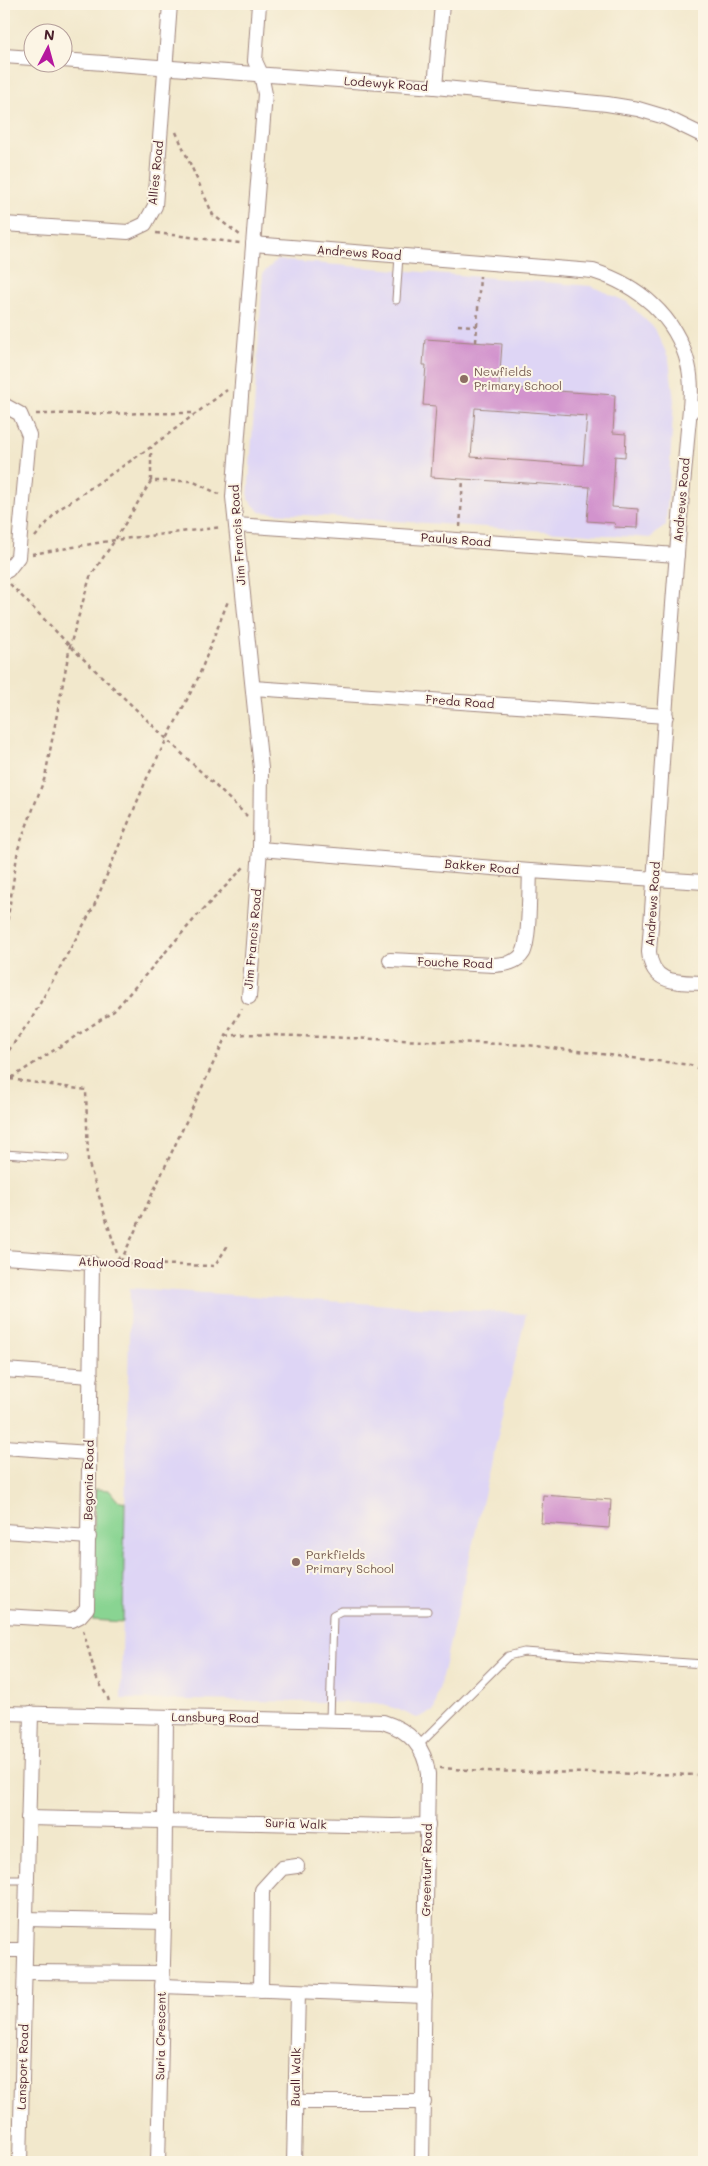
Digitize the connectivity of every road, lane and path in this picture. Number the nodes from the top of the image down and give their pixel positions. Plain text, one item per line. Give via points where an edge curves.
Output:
1 (170, 4) edge
2 (259, 4) edge
3 (442, 4) edge
4 (4, 56) edge
5 (22, 57) edge
6 (72, 61) edge
7 (165, 68) junction
8 (261, 74) junction
9 (435, 87) junction
10 (162, 120) junction
11 (704, 136) edge
12 (4, 224) edge
13 (145, 224) junction
14 (253, 244) junction
15 (399, 256) junction
16 (481, 262) junction
17 (396, 300) dead end
18 (458, 325) dead end
19 (477, 326) junction
20 (476, 342) dead end
21 (242, 386) junction
22 (4, 404) edge
23 (690, 408) junction
24 (704, 409) edge
25 (195, 413) junction
26 (20, 414) junction
27 (151, 448) junction
28 (463, 479) dead end
29 (151, 481) junction
30 (233, 496) junction
31 (236, 525) junction
32 (115, 540) junction
33 (459, 540) junction
34 (677, 555) junction
35 (18, 557) junction
36 (6, 571) edge
37 (240, 578) junction
38 (70, 646) junction
39 (253, 688) junction
40 (666, 716) junction
41 (168, 738) junction
42 (260, 822) junction
43 (260, 849) junction
44 (530, 871) junction
45 (655, 878) junction
46 (704, 882) edge
47 (4, 944) edge
48 (390, 960) dead end
49 (704, 983) edge
50 (248, 997) joint
51 (226, 1036) junction
52 (4, 1057) edge
53 (704, 1071) edge
54 (10, 1079) junction
55 (4, 1081) edge
56 (4, 1154) edge
57 (65, 1158) dead end
58 (228, 1245) dead end
59 (4, 1257) edge
60 (92, 1263) junction
61 (120, 1263) junction
62 (4, 1370) edge
63 (91, 1376) junction
64 (4, 1447) edge
65 (89, 1453) junction
66 (4, 1531) edge
67 (89, 1537) junction
68 (428, 1611) dead end
69 (4, 1616) edge
70 (80, 1616) junction
71 (704, 1664) edge
72 (4, 1713) edge
73 (31, 1713) junction
74 (109, 1716) junction
75 (166, 1717) junction
76 (330, 1720) junction
77 (419, 1745) junction
78 (427, 1764) junction
79 (704, 1776) edge
80 (28, 1818) junction
81 (165, 1822) junction
82 (428, 1825) junction
83 (297, 1866) dead end
84 (4, 1880) edge
85 (27, 1880) junction
86 (26, 1919) junction
87 (164, 1922) junction
88 (4, 1950) edge
89 (25, 1950) junction
90 (26, 1972) junction
91 (162, 1980) junction
92 (261, 1990) junction
93 (298, 1992) junction
94 (425, 1996) junction
95 (295, 2102) junction
96 (424, 2102) junction
97 (20, 2162) edge
98 (158, 2162) edge
99 (294, 2162) edge
100 (422, 2162) edge

1 - 7 street, Allies Road
2 - 8 street, Jim Francis Road via 255,60
3 - 9 street
4 - 5 street
6 - 7 street, Lodewyk Road
7 - 8 street, Lodewyk Road
7 - 10 street, Allies Road
8 - 9 street, Lodewyk Road
8 - 14 street, Jim Francis Road via 265,94
9 - 11 street, Lodewyk Road via 615,105 665,117
10 - 13 street, Allies Road via 155,206
10 - 14 path via 171,122 213,215
12 - 13 street via 128,232
13 - 14 path via 155,233
14 - 15 street, Andrews Road
14 - 21 street, Jim Francis Road
15 - 16 street, Andrews Road
15 - 17 lane
16 - 19 path
16 - 23 street, Andrews Road via 593,271 616,278 634,289 650,301 674,330 688,363
18 - 19 path
19 - 20 path
21 - 25 path via 233,386
21 - 30 street, Jim Francis Road
22 - 26 street
23 - 24 street
23 - 34 street, Andrews Road
25 - 26 path
25 - 27 path
26 - 35 street via 29,435
27 - 29 path
27 - 35 path via 58,510
28 - 33 path
29 - 30 path via 192,481 224,496
29 - 32 path
30 - 31 street, Jim Francis Road
31 - 32 path
31 - 33 street, Paulus Road
31 - 37 street, Jim Francis Road
32 - 35 path
32 - 38 path via 90,577
33 - 34 street, Paulus Road
34 - 40 street, Andrews Road
35 - 36 street
36 - 38 path via 8,583
37 - 39 street, Jim Francis Road
37 - 41 path via 198,678
38 - 41 path
38 - 47 path via 45,777 18,849
39 - 40 street, Freda Road
39 - 42 street, Jim Francis Road via 261,769
40 - 45 street, Andrews Road
41 - 42 path via 244,815
41 - 52 path via 147,778 94,906 32,1018
42 - 43 street, Jim Francis Road
43 - 44 street, Bakker Road
43 - 50 street, Jim Francis Road
43 - 54 path via 114,1011
44 - 45 street, Bakker Road
44 - 48 street, Fouche Road via 525,947 518,959 494,965
45 - 46 street, Bakker Road
45 - 49 street, Andrews Road via 650,963 664,978
50 - 51 path
51 - 53 path via 246,1034 528,1045 690,1065
51 - 61 path
54 - 55 path
54 - 61 path via 86,1090 88,1161
56 - 57 lane
58 - 61 path, Athwood Road via 215,1266
59 - 60 street, Athwood Road
60 - 61 path, Athwood Road
60 - 63 street, Begonia Road
62 - 63 street
63 - 65 street, Begonia Road
64 - 65 street
65 - 67 street, Begonia Road
66 - 67 street
67 - 70 street, Begonia Road via 87,1608
68 - 76 lane via 341,1611 333,1615
69 - 70 street via 65,1621
70 - 74 path via 96,1677 108,1698
71 - 77 lane via 513,1653
72 - 73 street, Lansburg Road
73 - 74 street, Lansburg Road
73 - 80 street, Lansport Road
74 - 75 street, Lansburg Road
75 - 76 street, Lansburg Road
75 - 81 street
76 - 77 street, Lansburg Road via 383,1722 406,1732
77 - 78 street, Greenturf Road
78 - 79 path via 444,1769 482,1771
78 - 82 street, Greenturf Road
80 - 81 street
80 - 85 street, Lansport Road
81 - 82 street, Suria Walk
81 - 87 street
82 - 94 street, Greenturf Road
83 - 92 street via 282,1868 262,1890
84 - 85 lane
85 - 86 street, Lansport Road
86 - 87 street
86 - 89 street, Lansport Road
87 - 91 street
88 - 89 street
89 - 90 street, Lansport Road
90 - 91 street
90 - 97 street, Lansport Road
91 - 92 street, Suria Crescent
91 - 98 street, Suria Crescent
92 - 93 street, Suria Crescent
93 - 94 street
93 - 95 street, Buall Walk
94 - 96 street, Greenturf Road
95 - 96 street
95 - 99 street, Buall Walk
96 - 100 street, Greenturf Road

